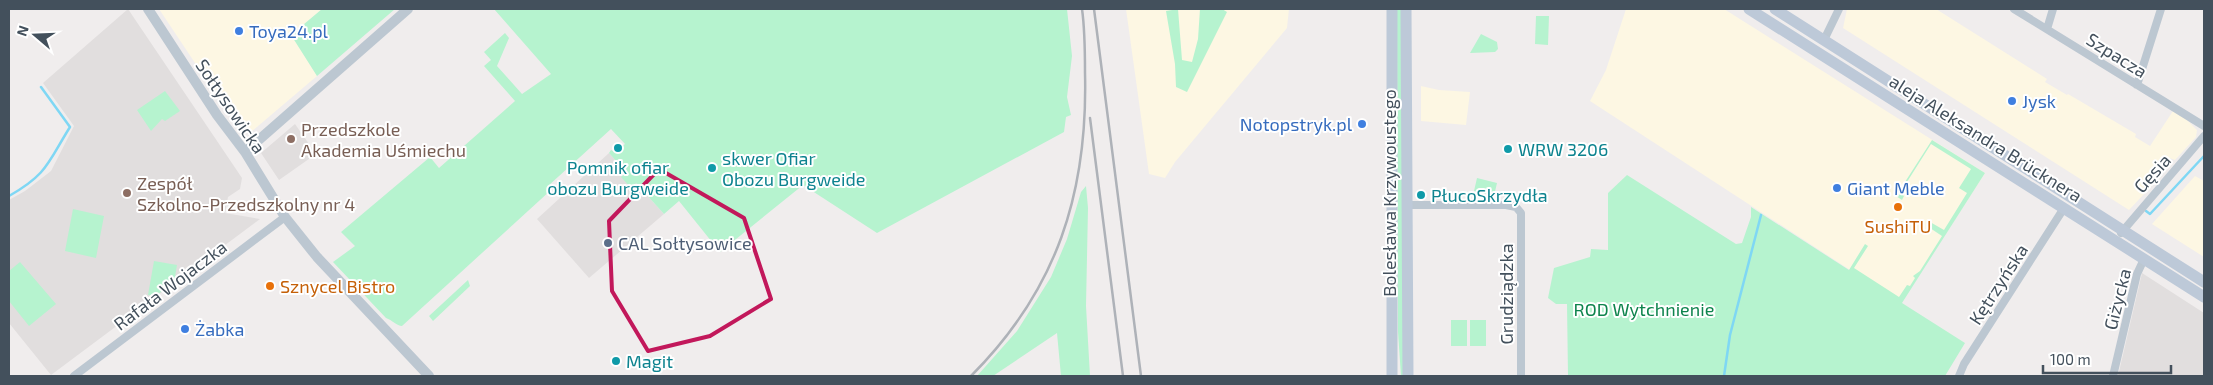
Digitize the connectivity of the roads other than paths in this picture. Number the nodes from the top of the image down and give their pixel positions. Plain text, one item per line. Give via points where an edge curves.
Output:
1 (148, 9) edge
2 (408, 9) edge
3 (1392, 9) edge
4 (1406, 9) edge
5 (1749, 9) edge
6 (1775, 9) edge
7 (1838, 9) edge
8 (2014, 9) edge
9 (2053, 9) edge
10 (2162, 9) edge
11 (2046, 29) junction
12 (1824, 40) junction
13 (2137, 85) junction
14 (2204, 126) edge
15 (2204, 136) edge
16 (245, 152) junction
17 (1407, 205) junction
18 (2064, 208) junction
19 (285, 217) junction
20 (2123, 230) junction
21 (2116, 241) junction
22 (2144, 259) junction
23 (2204, 282) edge
24 (2204, 297) edge
25 (74, 376) edge
26 (429, 376) edge
27 (1392, 376) edge
28 (1408, 376) edge
29 (1521, 376) edge
30 (1959, 376) edge
31 (2114, 376) edge

1 - 16 street, Sołtysowicka
2 - 16 street
3 - 27 main road, Bolesława Krzywoustego
4 - 17 main road, Bolesława Krzywoustego
5 - 18 main road, aleja Aleksandra Brücknera
6 - 12 main road, aleja Aleksandra Brücknera
7 - 12 street
8 - 11 street, Szpacza
9 - 11 street
10 - 13 street
11 - 13 street, Szpacza
12 - 20 main road, aleja Aleksandra Brücknera
13 - 14 street, Szpacza
15 - 20 street, Gęsia
16 - 19 street, Sołtysowicka
17 - 28 main road, Bolesława Krzywoustego
17 - 29 street, Grudziądzka via 1506,205 1516,207 1521,213
18 - 21 main road, aleja Aleksandra Brücknera
18 - 30 street, Kętrzyńska
19 - 25 street, Rafała Wojaczka
19 - 26 street, Sołtysowicka via 317,257
20 - 21 street, Gęsia
20 - 23 main road, aleja Aleksandra Brücknera
21 - 22 main road, aleja Aleksandra Brücknera
22 - 24 main road, aleja Aleksandra Brücknera
22 - 31 street, Giżycka via 2137,274

